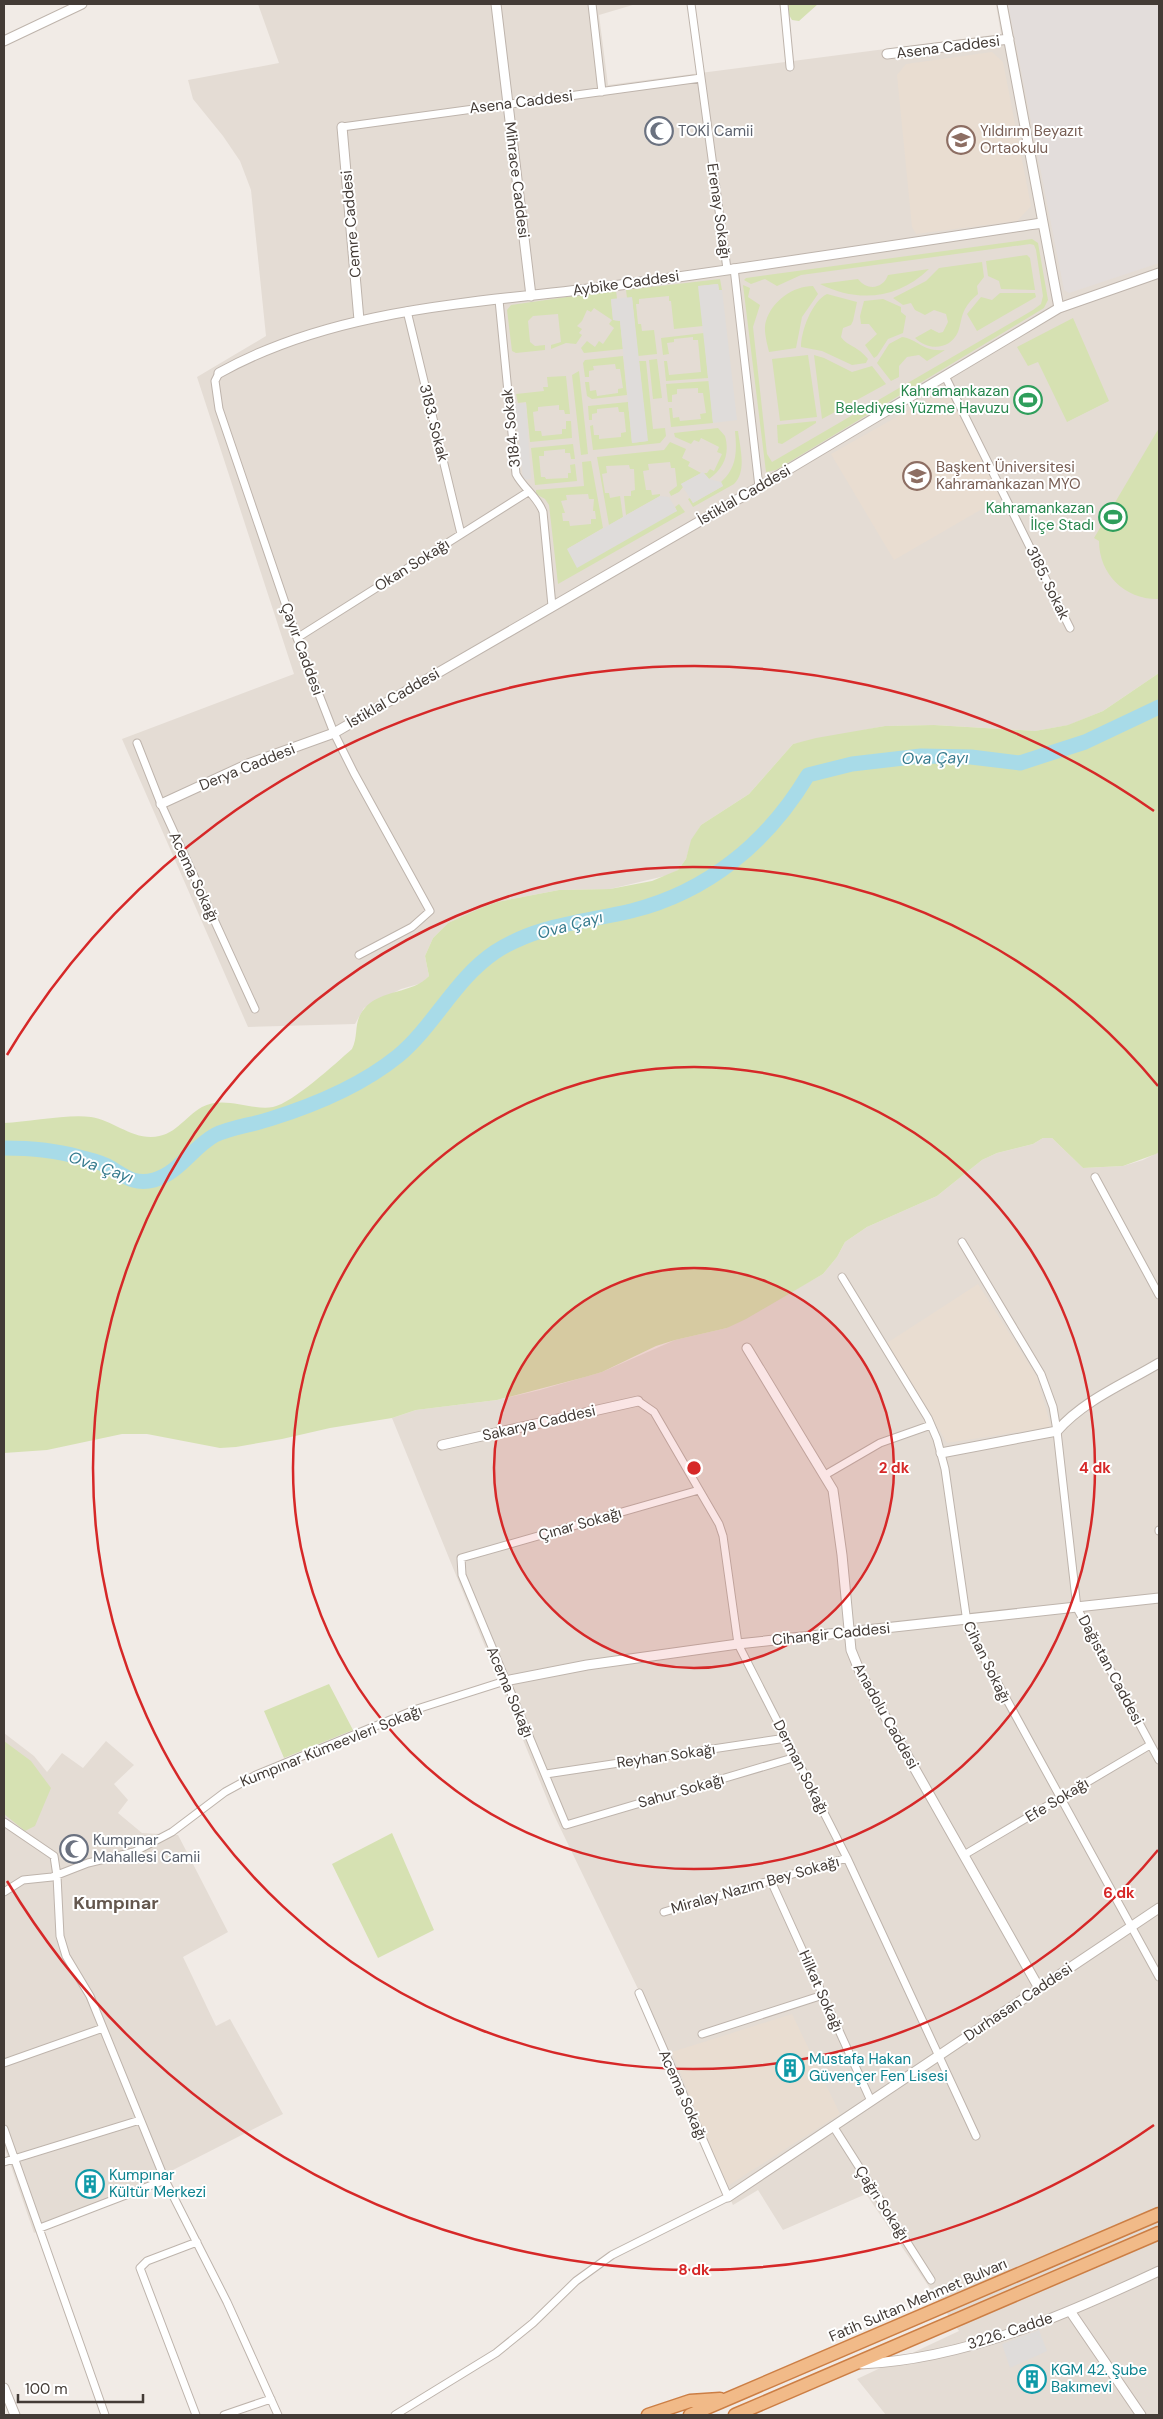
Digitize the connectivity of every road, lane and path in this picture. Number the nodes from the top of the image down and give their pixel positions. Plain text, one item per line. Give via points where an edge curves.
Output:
1 (82, 4) edge
2 (496, 4) edge
3 (592, 4) edge
4 (691, 4) edge
5 (784, 4) edge
6 (1002, 4) edge
7 (1008, 39) junction
8 (4, 41) edge
9 (887, 54) dead end
10 (790, 67) dead end
11 (701, 78) junction
12 (602, 92) junction
13 (507, 104) junction
14 (342, 127) joint
15 (1042, 222) junction
16 (730, 268) junction
17 (1159, 273) edge
18 (531, 296) junction
19 (499, 300) junction
20 (1059, 308) junction
21 (407, 311) junction
22 (359, 320) junction
23 (219, 373) joint
24 (945, 376) junction
25 (759, 486) junction
26 (528, 492) junction
27 (461, 534) junction
28 (552, 606) junction
29 (1070, 628) dead end
30 (297, 638) junction
31 (334, 733) junction
32 (137, 743) dead end
33 (161, 804) junction
34 (359, 954) dead end
35 (255, 1009) dead end
36 (1095, 1177) dead end
37 (962, 1242) dead end
38 (842, 1277) dead end
39 (1159, 1295) edge
40 (747, 1348) dead end
41 (1159, 1364) edge
42 (638, 1401) joint
43 (931, 1425) junction
44 (1057, 1431) junction
45 (442, 1445) dead end
46 (941, 1453) junction
47 (825, 1475) junction
48 (699, 1490) junction
49 (461, 1558) joint
50 (1159, 1598) edge
51 (1078, 1608) junction
52 (965, 1619) junction
53 (849, 1632) junction
54 (738, 1644) junction
55 (505, 1682) junction
56 (786, 1738) junction
57 (1150, 1745) junction
58 (796, 1757) junction
59 (1159, 1760) edge
60 (546, 1774) junction
61 (1061, 1798) junction
62 (4, 1822) edge
63 (566, 1825) joint
64 (964, 1855) junction
65 (847, 1858) junction
66 (57, 1876) junction
67 (771, 1881) junction
68 (4, 1892) edge
69 (1159, 1908) edge
70 (664, 1912) dead end
71 (1131, 1927) junction
72 (1159, 1976) edge
73 (1039, 1988) junction
74 (639, 1993) dead end
75 (823, 1995) junction
76 (103, 2028) junction
77 (702, 2034) dead end
78 (937, 2056) junction
79 (4, 2062) edge
80 (871, 2101) junction
81 (140, 2120) junction
82 (833, 2126) junction
83 (4, 2129) edge
84 (976, 2136) dead end
85 (15, 2158) junction
86 (4, 2162) edge
87 (165, 2180) junction
88 (728, 2197) junction
89 (1159, 2214) edge
90 (40, 2228) junction
91 (1159, 2233) edge
92 (197, 2242) junction
93 (1159, 2271) edge
94 (931, 2280) dead end
95 (1070, 2311) junction
96 (854, 2364) junction
97 (4, 2388) edge
98 (271, 2398) junction
99 (732, 2398) junction
100 (14, 2415) edge
101 (105, 2415) edge
102 (196, 2415) edge
103 (224, 2415) edge
104 (278, 2415) edge
105 (395, 2415) edge
106 (648, 2415) edge
107 (690, 2415) edge
108 (736, 2415) edge
109 (1141, 2415) edge

1 - 8 street
2 - 13 street, Mihrace Caddesi
3 - 12 street
4 - 11 street, Erenay Sokağı
5 - 10 street
6 - 7 street
7 - 9 street, Asena Caddesi
7 - 15 street
11 - 12 street, Asena Caddesi
11 - 16 street, Erenay Sokağı
12 - 13 street, Asena Caddesi
13 - 14 street, Asena Caddesi
13 - 18 street, Mihrace Caddesi
14 - 22 street, Cemre Caddesi
15 - 16 street, Aybike Caddesi
15 - 20 street
16 - 18 street, Aybike Caddesi
16 - 25 street, Erenay Sokağı
17 - 20 street, İstiklal Caddesi
18 - 19 street, Aybike Caddesi
19 - 21 street, Aybike Caddesi
19 - 26 street, 3184. Sokak via 516,474
20 - 24 street, İstiklal Caddesi
21 - 22 street, Aybike Caddesi
21 - 27 street, 3183. Sokak
22 - 23 street, Aybike Caddesi via 277,344
23 - 30 street, Çayır Caddesi via 215,381 219,409
24 - 25 street, İstiklal Caddesi
24 - 29 street, 3185. Sokak
25 - 28 street, İstiklal Caddesi
26 - 27 street, Okan Sokağı
26 - 28 street, 3184. Sokak via 543,512
27 - 30 street, Okan Sokağı
28 - 31 street, İstiklal Caddesi
30 - 31 street, Çayır Caddesi
31 - 33 street, Derya Caddesi via 248,764
31 - 34 street, Çayır Caddesi via 430,911 412,926
32 - 33 street, Acema Sokağı
33 - 35 street, Acema Sokağı
36 - 39 street
37 - 44 street, Dağıstan Caddesi via 1041,1374 1053,1407
38 - 43 street, Cihan Sokağı
40 - 47 street, Anadolu Caddesi
41 - 44 street via 1087,1405
42 - 45 street, Sakarya Caddesi
42 - 48 street, Derman Sokağı via 654,1412
43 - 46 street, Cihan Sokağı
43 - 47 street via 880,1443
44 - 46 street
44 - 51 street, Dağıstan Caddesi
46 - 52 street, Cihan Sokağı
47 - 53 street, Anadolu Caddesi via 836,1500
48 - 49 street, Çınar Sokağı
48 - 54 street, Derman Sokağı via 723,1536
49 - 55 street, Acema Sokağı via 462,1575
50 - 51 street, Cihangir Caddesi
51 - 52 street, Cihangir Caddesi
51 - 57 street, Dağıstan Caddesi
52 - 53 street, Cihangir Caddesi
52 - 61 street, Cihan Sokağı via 984,1662
53 - 54 street, Cihangir Caddesi
53 - 64 street, Anadolu Caddesi via 851,1650 860,1672
54 - 55 street, Cihangir Caddesi via 580,1666
54 - 56 street, Derman Sokağı
55 - 60 street, Acema Sokağı
55 - 66 street, Kumpınar Kümeevleri Sokağı via 409,1713 256,1775 225,1792 157,1841 124,1856 88,1863
56 - 58 street, Derman Sokağı
56 - 60 street, Reyhan Sokağı
57 - 59 street, Dağıstan Caddesi
57 - 61 street, Efe Sokağı
58 - 63 street, Sahur Sokağı
58 - 65 street, Derman Sokağı
60 - 63 street, Acema Sokağı
61 - 64 street, Efe Sokağı
61 - 71 street, Cihan Sokağı
62 - 66 street via 50,1852 56,1862
64 - 73 street, Anadolu Caddesi
65 - 67 street, Miralay Nazım Bey Sokağı
65 - 78 street, Derman Sokağı
66 - 68 street, Kumpınar Kümeevleri Sokağı via 23,1880
66 - 76 street via 62,1947 90,1996
67 - 70 street, Miralay Nazım Bey Sokağı
67 - 75 street, Hilkat Sokağı
69 - 71 street, Durhasan Caddesi
71 - 72 street, Cihan Sokağı
71 - 73 street, Durhasan Caddesi
73 - 78 street, Durhasan Caddesi
74 - 88 street, Acema Sokağı
75 - 77 street
75 - 80 street, Hilkat Sokağı
76 - 79 street
76 - 81 street
78 - 80 street, Durhasan Caddesi
78 - 84 street, Derman Sokağı
80 - 82 street, Durhasan Caddesi
81 - 85 street
81 - 87 street
82 - 88 street, Durhasan Caddesi
82 - 94 street, Çağrı Sokağı
83 - 85 street
85 - 86 street
85 - 90 street
87 - 90 street
87 - 92 street
88 - 105 street via 612,2255 576,2281 501,2348
89 - 99 highway, Fatih Sultan Mehmet Bulvarı
90 - 101 street
91 - 96 highway
92 - 98 street
92 - 102 street via 147,2261 140,2268
93 - 95 street, 3226. Cadde
95 - 96 street, 3226. Cadde via 993,2339 936,2354 903,2361
95 - 109 street
96 - 108 highway
97 - 100 street
98 - 103 street
98 - 104 street
99 - 106 highway via 690,2401
99 - 107 highway, Fatih Sultan Mehmet Bulvarı

